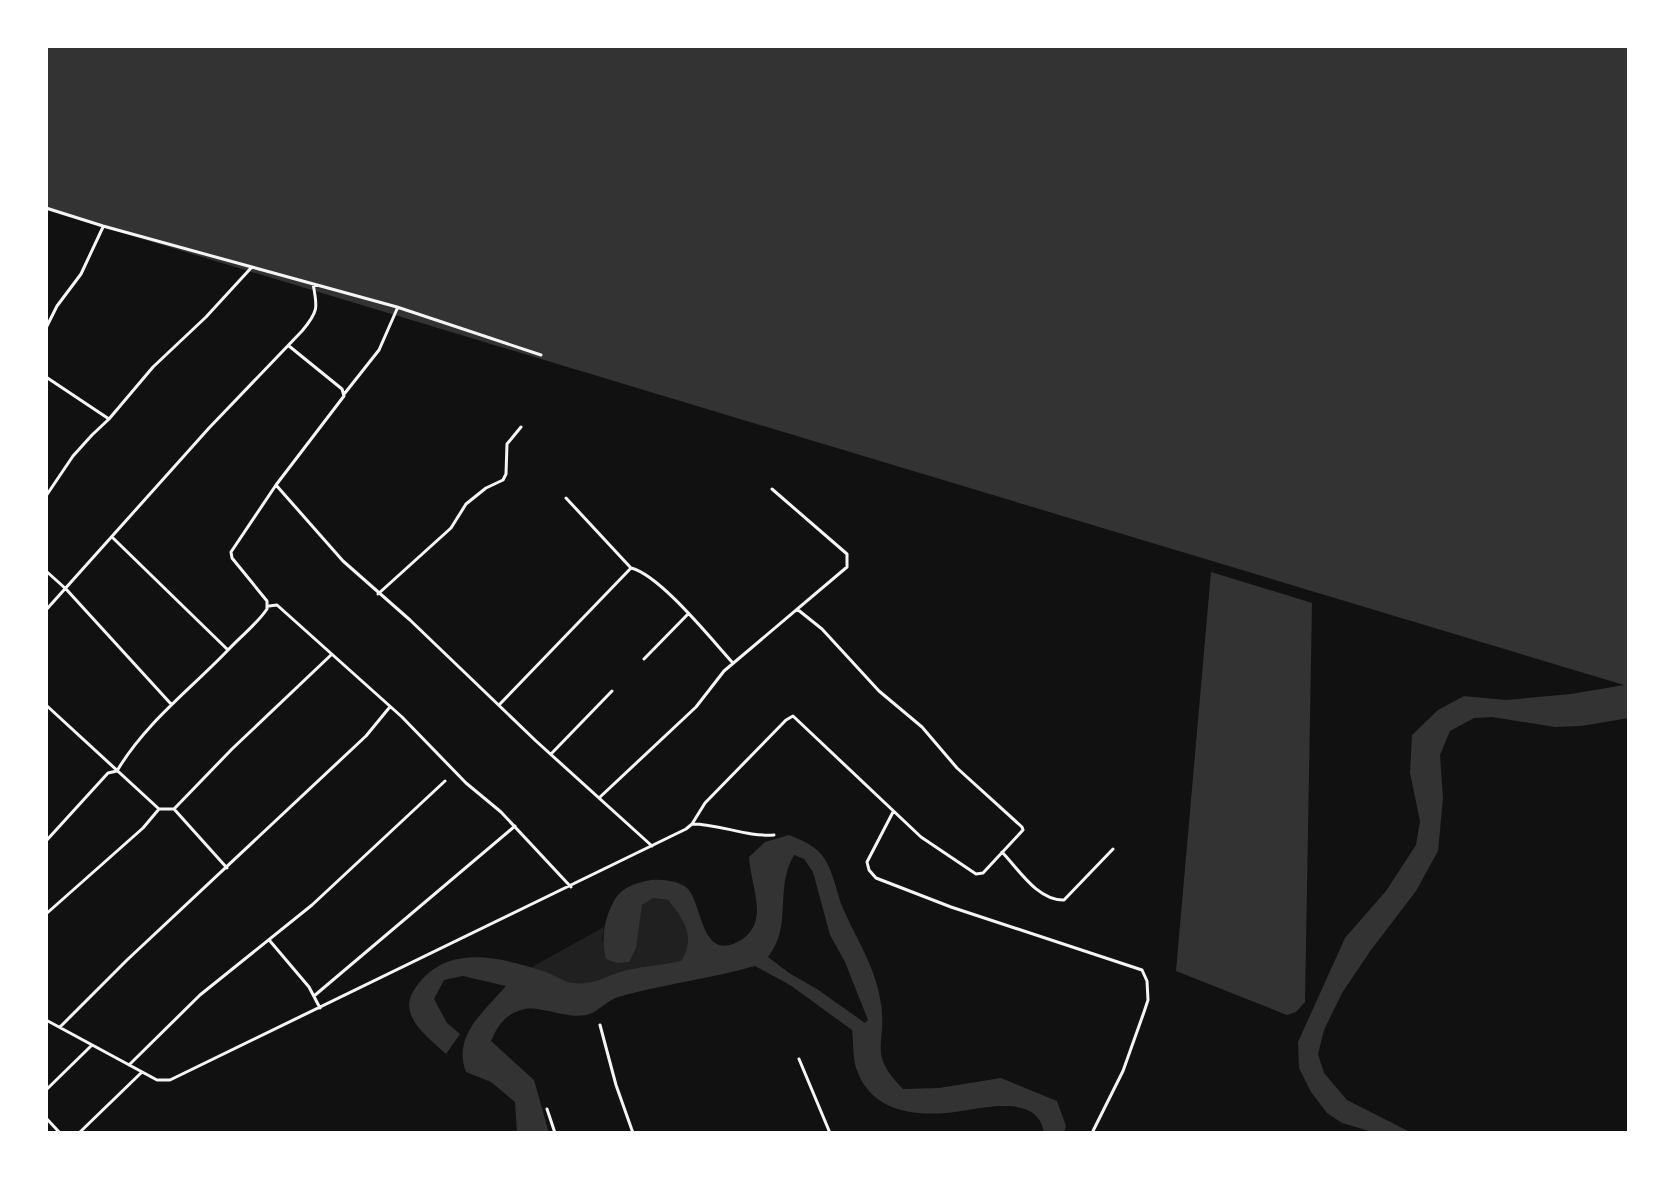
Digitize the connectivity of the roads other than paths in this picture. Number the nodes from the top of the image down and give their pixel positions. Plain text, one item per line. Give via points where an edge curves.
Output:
1 (46, 208) edge
2 (103, 226) junction
3 (252, 267) junction
4 (313, 284) junction
5 (397, 307) junction
6 (46, 328) edge
7 (289, 346) junction
8 (541, 355) dead end
9 (46, 377) edge
10 (345, 393) junction
11 (109, 419) junction
12 (521, 427) dead end
13 (276, 485) junction
14 (772, 489) dead end
15 (46, 496) edge
16 (566, 498) dead end
17 (112, 537) junction
18 (631, 568) junction
19 (46, 571) edge
20 (66, 589) junction
21 (378, 594) junction
22 (268, 606) junction
23 (797, 609) junction
24 (46, 610) edge
25 (688, 614) junction
26 (228, 650) junction
27 (331, 655) junction
28 (644, 659) dead end
29 (733, 663) junction
30 (612, 691) dead end
31 (171, 704) junction
32 (46, 705) edge
33 (499, 705) junction
34 (389, 708) junction
35 (551, 754) junction
36 (117, 771) junction
37 (445, 781) dead end
38 (599, 798) junction
39 (159, 809) junction
40 (174, 809) junction
41 (893, 812) junction
42 (692, 824) junction
43 (515, 826) junction
44 (774, 835) dead end
45 (46, 841) edge
46 (652, 846) junction
47 (1113, 849) dead end
48 (1002, 852) junction
49 (227, 868) junction
50 (571, 887) junction
51 (46, 914) edge
52 (270, 941) junction
53 (314, 996) junction
54 (320, 1008) junction
55 (46, 1020) edge
56 (600, 1025) dead end
57 (60, 1027) junction
58 (92, 1045) junction
59 (799, 1059) dead end
60 (129, 1065) junction
61 (142, 1072) junction
62 (46, 1090) edge
63 (547, 1109) dead end
64 (46, 1118) edge
65 (60, 1133) edge
66 (79, 1133) edge
67 (555, 1133) edge
68 (633, 1133) edge
69 (830, 1133) edge
70 (1092, 1133) edge

1 - 2 street
2 - 3 street
2 - 6 street via 81,274
3 - 4 street
3 - 11 street
4 - 5 street
4 - 7 street via 318,305 313,318
5 - 8 street
5 - 10 street via 379,350
7 - 10 street
7 - 17 street
9 - 11 street
10 - 13 street
11 - 15 street via 73,456
12 - 21 street via 507,444 503,480 466,504 451,528
13 - 21 street
13 - 22 street via 231,552
14 - 23 street via 849,557 847,567
16 - 18 street
17 - 20 street
17 - 26 street
18 - 25 street via 643,571
18 - 33 street
19 - 20 street
20 - 24 street
20 - 31 street
21 - 33 street
22 - 26 street
22 - 27 street via 277,605
23 - 29 street
23 - 48 street via 1022,827
25 - 28 street
25 - 29 street
26 - 31 street
27 - 34 street
27 - 40 street
29 - 38 street via 696,707
30 - 35 street
31 - 36 street
32 - 36 street
33 - 35 street
34 - 43 street
34 - 49 street
35 - 38 street
36 - 39 street
36 - 45 street via 108,773
37 - 52 street
38 - 46 street
39 - 40 street
39 - 51 street
40 - 49 street
41 - 42 street via 793,716 715,791
41 - 48 street via 976,874
41 - 70 street via 867,862 876,878 1142,970 1148,1000 1123,1071
42 - 44 street
42 - 46 street
43 - 50 street
43 - 53 street
46 - 50 street
47 - 48 street via 1064,900 1043,896
49 - 57 street
50 - 54 street
52 - 53 street
52 - 60 street via 200,995
53 - 54 street
54 - 61 street via 170,1080 161,1082
55 - 57 street
56 - 68 street
57 - 58 street
58 - 60 street
58 - 62 street
59 - 69 street
60 - 61 street
61 - 66 street
63 - 67 street
64 - 65 street

